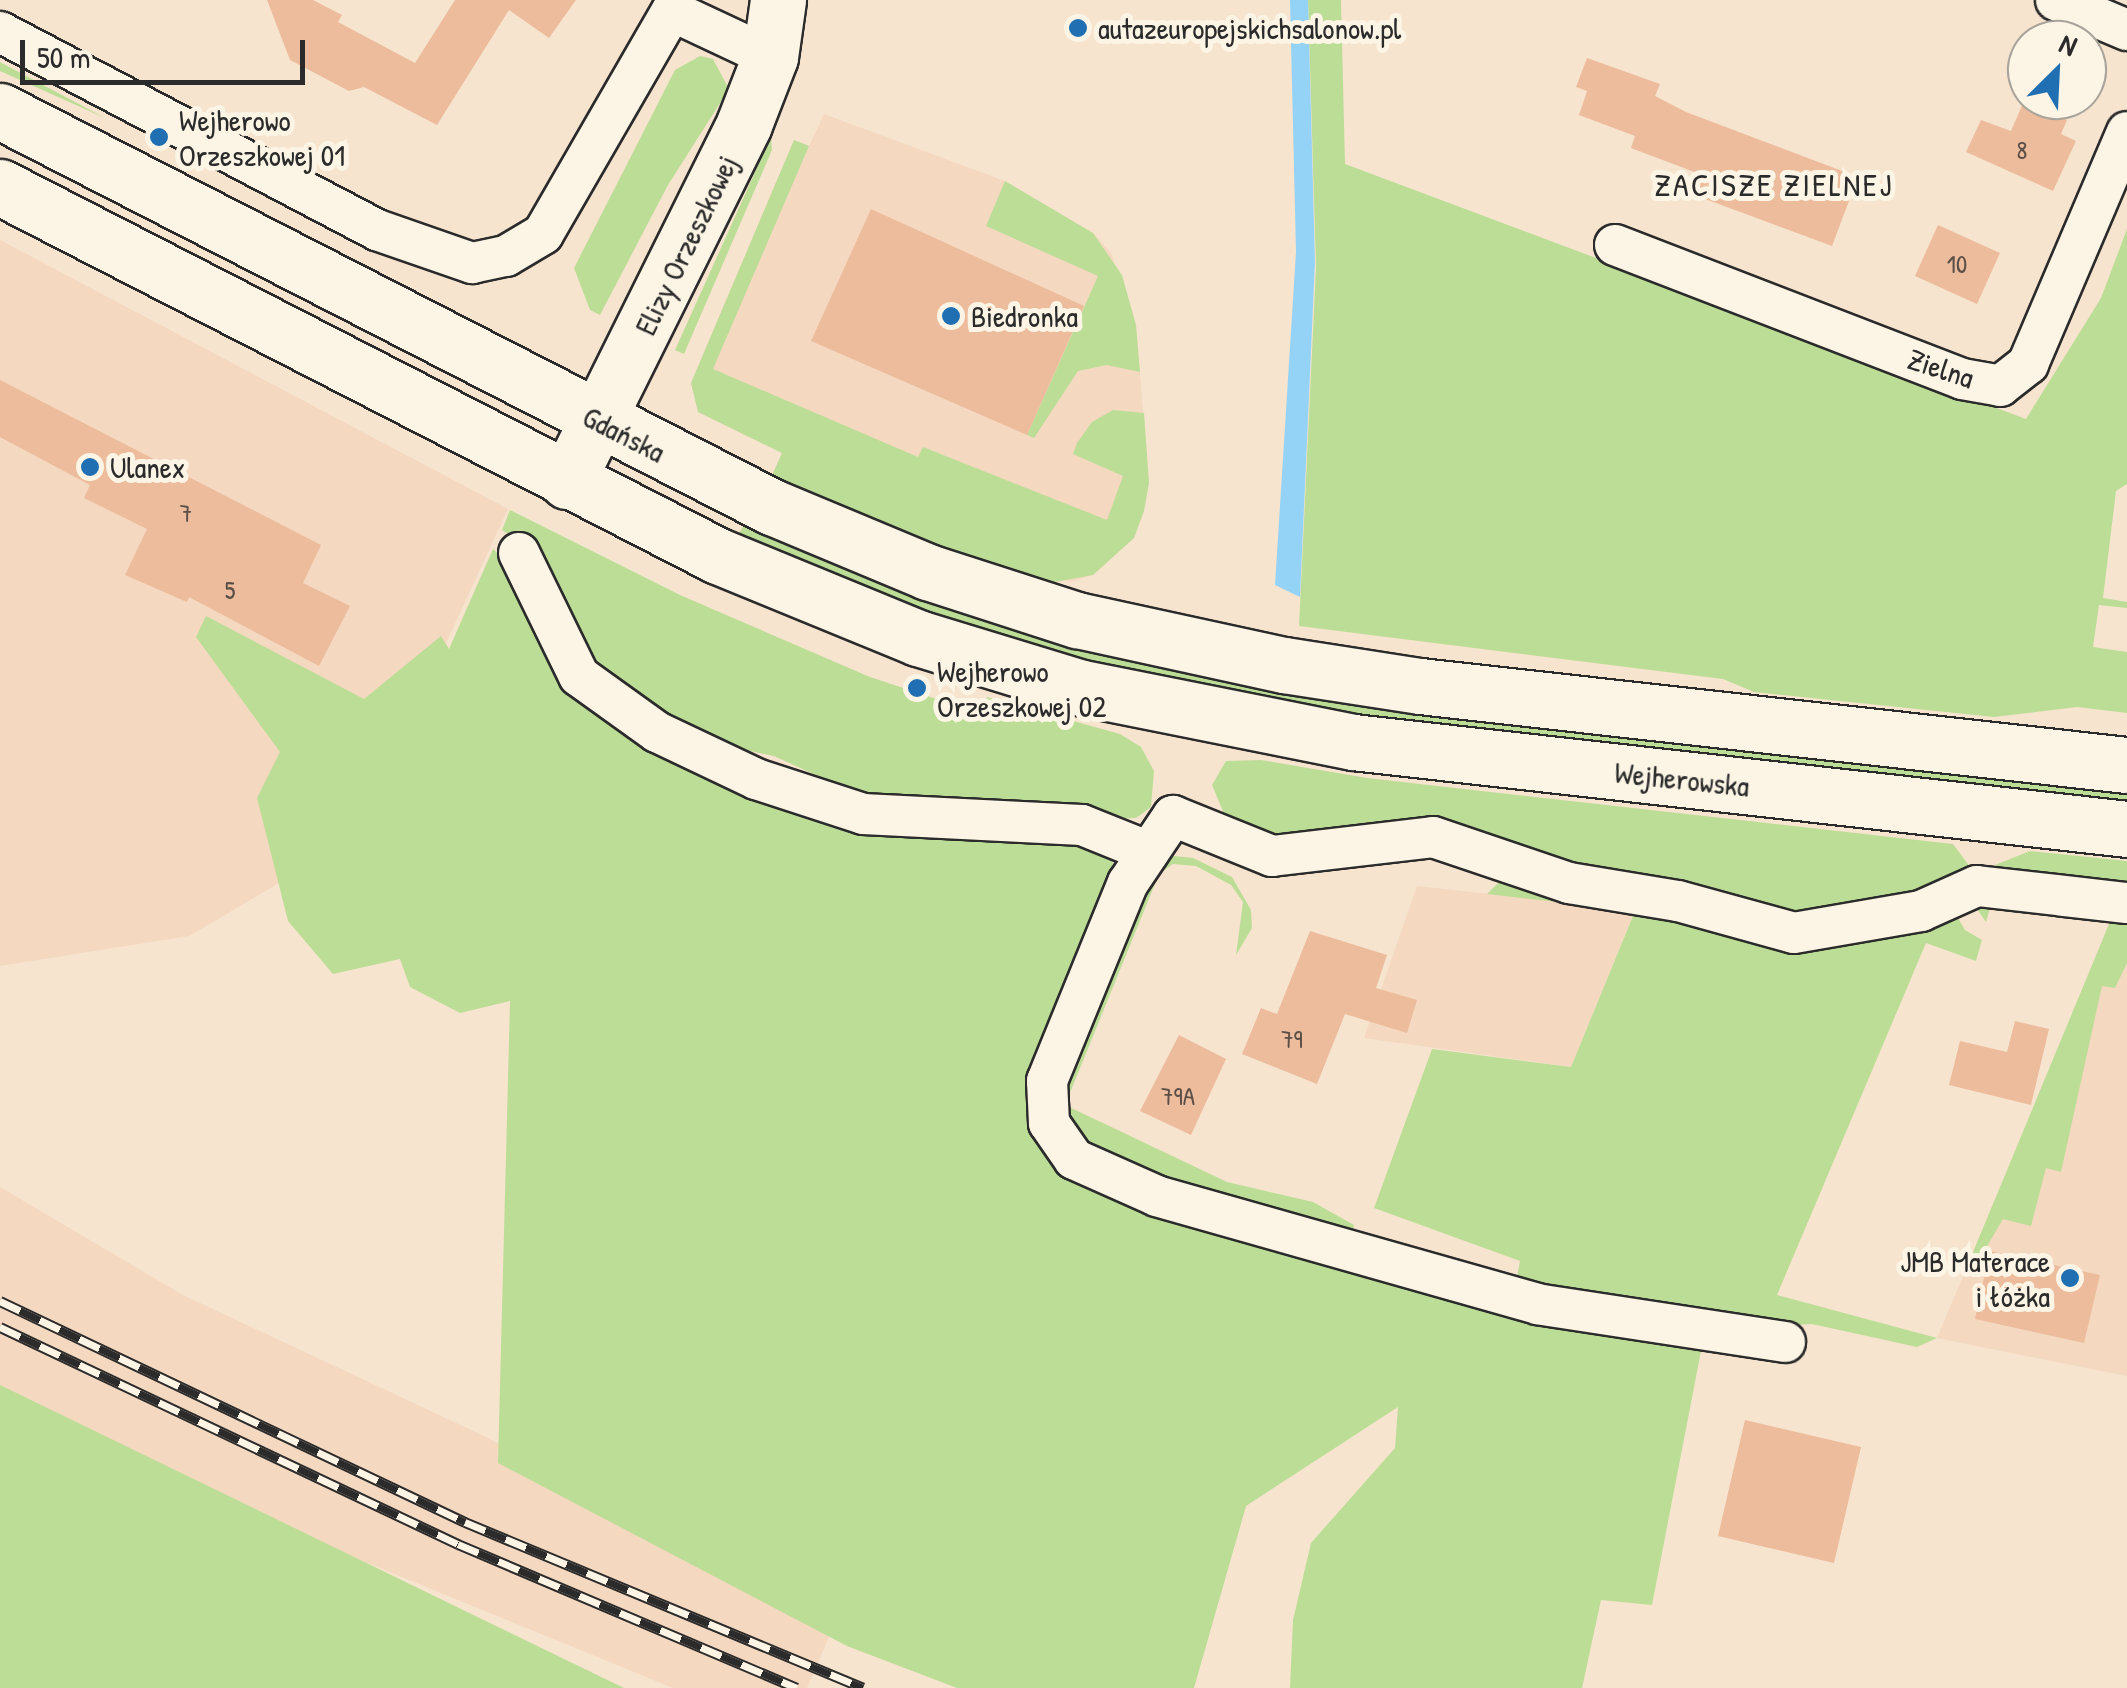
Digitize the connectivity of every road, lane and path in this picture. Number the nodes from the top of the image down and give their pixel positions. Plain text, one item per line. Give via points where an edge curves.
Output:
1 (778, 0) edge
2 (2056, 0) edge
3 (2127, 30) edge
4 (0, 32) edge
5 (770, 57) junction
6 (0, 110) edge
7 (2127, 132) edge
8 (0, 187) edge
9 (1615, 244) dead end
10 (598, 421) junction
11 (566, 481) junction
12 (520, 553) dead end
13 (1284, 665) joint
14 (2127, 765) edge
15 (2127, 829) edge
16 (1149, 852) junction
17 (2127, 903) edge
18 (1785, 1342) dead end

1 - 5 main road, Elizy Orzeszkowej
2 - 3 street
4 - 5 street via 377,230 472,263 506,256 542,234 672,11
5 - 10 main road, Elizy Orzeszkowej
6 - 10 main road, Gdańska
7 - 9 street, Zielna via 2028,364 2000,386 1962,378
8 - 11 main road
10 - 11 main road, Elizy Orzeszkowej
10 - 13 main road, Gdańska via 772,507 928,572 1077,620
11 - 15 main road, Wejherowska via 807,596 918,638 1078,688 1238,724
12 - 16 street via 578,676 657,732 723,764 863,814 1082,825
13 - 14 main road, Wejherowska
16 - 17 street via 1174,816 1272,856 1433,837 1568,883 1678,901 1794,933 1921,911 1977,886
16 - 18 street via 1128,883 1047,1081 1049,1124 1074,1159 1157,1196 1538,1304

